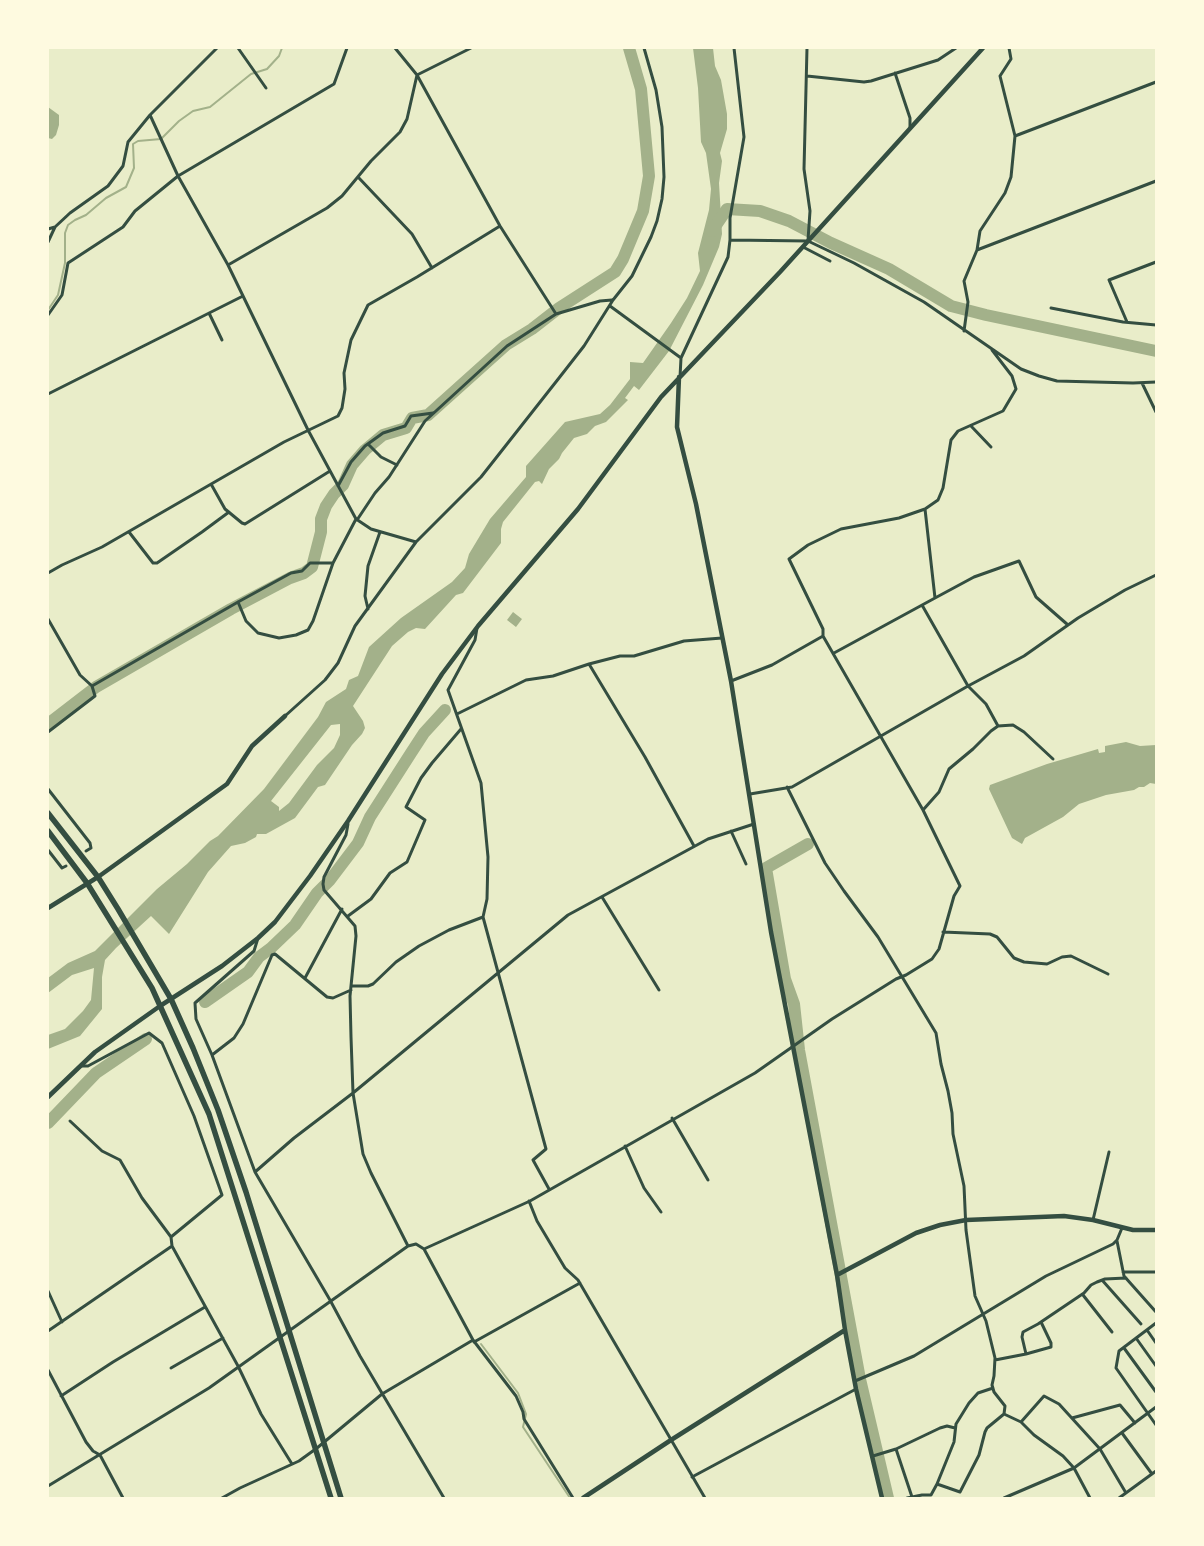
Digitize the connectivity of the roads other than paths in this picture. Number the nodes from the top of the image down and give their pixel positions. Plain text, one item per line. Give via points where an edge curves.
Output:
1 (217, 48) edge
2 (238, 48) edge
3 (347, 48) edge
4 (395, 48) edge
5 (471, 48) edge
6 (644, 48) edge
7 (734, 48) edge
8 (807, 48) edge
9 (956, 48) edge
10 (983, 48) edge
11 (1009, 48) edge
12 (894, 73) junction
13 (417, 75) junction
14 (807, 76) junction
15 (1156, 82) edge
16 (266, 88) dead end
17 (150, 115) junction
18 (910, 128) junction
19 (1015, 136) junction
20 (178, 176) junction
21 (358, 177) junction
22 (1156, 181) edge
23 (500, 226) junction
24 (55, 227) junction
25 (48, 229) edge
26 (730, 240) junction
27 (808, 241) junction
28 (48, 242) edge
29 (803, 247) junction
30 (977, 250) junction
31 (830, 260) dead end
32 (1156, 262) edge
33 (228, 265) junction
34 (432, 268) junction
35 (243, 296) junction
36 (613, 300) junction
37 (610, 306) junction
38 (1051, 308) dead end
39 (209, 313) junction
40 (556, 314) junction
41 (48, 315) edge
42 (1126, 322) junction
43 (1156, 325) edge
44 (964, 331) junction
45 (222, 340) dead end
46 (992, 350) junction
47 (681, 358) junction
48 (680, 377) junction
49 (1156, 382) edge
50 (1142, 383) junction
51 (48, 394) edge
52 (1156, 412) edge
53 (434, 413) junction
54 (971, 426) junction
55 (308, 430) junction
56 (368, 444) junction
57 (991, 447) dead end
58 (397, 465) junction
59 (330, 470) junction
60 (211, 484) junction
61 (338, 486) junction
62 (925, 509) junction
63 (229, 512) junction
64 (356, 519) junction
65 (128, 532) junction
66 (380, 532) junction
67 (416, 542) junction
68 (333, 563) junction
69 (48, 573) edge
70 (1156, 575) edge
71 (935, 598) junction
72 (238, 602) junction
73 (922, 605) junction
74 (368, 609) junction
75 (48, 619) edge
76 (1068, 625) junction
77 (478, 626) junction
78 (823, 636) junction
79 (722, 638) junction
80 (834, 653) junction
81 (589, 664) junction
82 (731, 681) junction
83 (92, 686) junction
84 (968, 686) junction
85 (457, 714) junction
86 (285, 716) joint
87 (998, 726) junction
88 (462, 728) junction
89 (48, 732) edge
90 (879, 737) junction
91 (1054, 758) dead end
92 (787, 787) junction
93 (48, 789) edge
94 (750, 794) junction
95 (923, 810) junction
96 (48, 814) edge
97 (348, 821) junction
98 (755, 824) junction
99 (48, 831) edge
100 (731, 831) junction
101 (694, 846) junction
102 (48, 850) edge
103 (86, 851) dead end
104 (746, 864) dead end
105 (66, 866) dead end
106 (98, 877) junction
107 (88, 883) junction
108 (602, 897) junction
109 (48, 908) edge
110 (342, 910) junction
111 (348, 916) junction
112 (483, 917) junction
113 (943, 932) junction
114 (258, 938) junction
115 (497, 972) junction
116 (1108, 974) dead end
117 (901, 977) junction
118 (305, 978) junction
119 (351, 988) junction
120 (658, 990) dead end
121 (170, 999) junction
122 (160, 1006) junction
123 (793, 1046) junction
124 (212, 1055) junction
125 (78, 1066) junction
126 (354, 1093) junction
127 (48, 1097) edge
128 (672, 1118) junction
129 (70, 1120) dead end
130 (624, 1146) junction
131 (1109, 1152) dead end
132 (256, 1172) junction
133 (708, 1180) dead end
134 (549, 1189) junction
135 (529, 1201) junction
136 (661, 1212) dead end
137 (966, 1220) junction
138 (1093, 1220) junction
139 (1122, 1228) junction
140 (1156, 1230) edge
141 (171, 1237) junction
142 (1117, 1240) junction
143 (172, 1246) junction
144 (408, 1246) junction
145 (424, 1249) junction
146 (1123, 1272) junction
147 (1156, 1272) edge
148 (837, 1275) junction
149 (1126, 1278) junction
150 (1102, 1280) junction
151 (580, 1283) junction
152 (48, 1291) edge
153 (1082, 1295) junction
154 (330, 1300) junction
155 (206, 1307) junction
156 (1156, 1312) edge
157 (983, 1314) junction
158 (62, 1322) junction
159 (1041, 1322) junction
160 (1156, 1323) edge
161 (1141, 1324) dead end
162 (290, 1330) junction
163 (845, 1330) junction
164 (1147, 1330) junction
165 (48, 1331) edge
166 (1112, 1332) dead end
167 (281, 1336) junction
168 (223, 1338) junction
169 (1136, 1338) junction
170 (473, 1341) junction
171 (1156, 1344) edge
172 (1124, 1348) junction
173 (1026, 1354) junction
174 (995, 1360) junction
175 (238, 1366) junction
176 (1156, 1366) edge
177 (171, 1368) dead end
178 (48, 1370) edge
179 (855, 1381) junction
180 (993, 1388) junction
181 (856, 1389) junction
182 (1156, 1392) edge
183 (382, 1394) junction
184 (61, 1396) junction
185 (1156, 1407) edge
186 (1004, 1414) junction
187 (1148, 1414) junction
188 (1072, 1418) junction
189 (1020, 1422) junction
190 (1135, 1423) junction
191 (1156, 1425) edge
192 (955, 1428) junction
193 (1122, 1433) junction
194 (671, 1440) junction
195 (323, 1443) junction
196 (316, 1448) junction
197 (1100, 1448) junction
198 (896, 1449) junction
199 (100, 1455) junction
200 (873, 1456) junction
201 (292, 1464) junction
202 (1074, 1468) junction
203 (1156, 1471) edge
204 (1152, 1474) junction
205 (692, 1477) junction
206 (937, 1484) junction
207 (48, 1486) edge
208 (1126, 1493) junction
209 (912, 1497) edge
210 (930, 1497) edge
211 (123, 1498) edge
212 (222, 1498) edge
213 (331, 1498) edge
214 (341, 1498) edge
215 (444, 1498) edge
216 (573, 1498) edge
217 (583, 1498) edge
218 (705, 1498) edge
219 (882, 1498) edge
220 (907, 1498) edge
221 (1005, 1498) edge
222 (1090, 1498) edge
223 (1119, 1498) edge

1 - 17 street
2 - 16 street
3 - 20 street via 334,84
4 - 13 street
5 - 13 street
6 - 36 street via 662,127 662,199 657,221 632,276
7 - 26 street via 744,138 730,218
8 - 14 street
9 - 12 street via 938,60
10 - 18 street
11 - 19 street via 1011,59 1000,76
12 - 14 street via 864,82
12 - 18 street via 910,118
13 - 21 street via 400,132
13 - 23 street
14 - 27 street via 804,169 810,211
15 - 19 street
17 - 20 street
17 - 24 street via 128,142 123,166 108,186
18 - 27 street
19 - 30 street via 1011,177 1005,193 980,231
20 - 33 street
20 - 41 street via 135,211 123,227 68,263 62,295
21 - 33 street via 327,208
21 - 34 street via 412,234
22 - 30 street
23 - 34 street
23 - 40 street
24 - 25 street
24 - 28 street
26 - 27 street
26 - 47 street via 728,256
27 - 29 street
27 - 44 street via 924,302
29 - 31 street
29 - 48 street
30 - 44 street via 964,281 968,302
32 - 42 street via 1109,280
33 - 35 street
34 - 55 street via 368,305 350,340 342,408 338,416
35 - 39 street
35 - 55 street
36 - 37 street
36 - 40 street
37 - 47 street
37 - 67 street via 584,346 481,477
38 - 42 street
39 - 45 street
39 - 51 street
40 - 53 street via 507,346
42 - 43 street
44 - 46 street
46 - 50 street via 1021,369 1057,381
46 - 54 street via 1012,376 1016,388 1003,411
47 - 48 street
48 - 77 street via 661,397 578,509
48 - 79 street via 677,426
49 - 50 street
50 - 52 street
53 - 56 street via 411,416 405,426 382,433
53 - 58 street
54 - 57 street
54 - 62 street via 958,432 951,440 943,488 938,500
55 - 59 street
55 - 60 street
56 - 58 street via 381,457
56 - 61 street via 351,462
58 - 64 street
59 - 61 street
59 - 63 street via 245,524
60 - 63 street
60 - 65 street
61 - 64 street
62 - 71 street
62 - 78 street via 899,518 841,529 808,544 790,559 823,629
63 - 65 street via 154,563
64 - 66 street
64 - 68 street
65 - 69 street
66 - 67 street
66 - 74 street via 368,566 365,596
67 - 74 street
68 - 72 street via 310,563
68 - 72 street via 314,621 308,630 296,635 279,638 258,633 246,622
70 - 76 street
71 - 73 street
71 - 76 street via 974,577 1019,561 1036,597
72 - 83 street
73 - 80 street
73 - 84 street
74 - 86 street via 325,680
75 - 83 street via 80,675
76 - 84 street via 1024,656
77 - 85 street via 475,640 448,690
77 - 97 street via 442,674
78 - 80 street
78 - 82 street via 772,665
79 - 81 street via 684,641 634,656
79 - 82 street
80 - 90 street
81 - 85 street via 553,676 526,680
81 - 101 street
82 - 94 street
83 - 89 street via 95,696
84 - 87 street via 986,704
84 - 90 street
85 - 88 street
86 - 106 street via 252,746 227,784
87 - 91 street via 1013,725
87 - 95 street via 950,769 940,792
88 - 111 street via 427,771 406,807 425,820 408,862 390,873 371,899
88 - 112 street via 480,783 488,857
90 - 92 street
90 - 95 street
92 - 94 street
92 - 117 street via 825,863 878,937
93 - 103 street via 90,844 91,848
94 - 98 street
95 - 113 street via 960,886
96 - 106 highway
97 - 110 street via 346,836 323,884 324,890
97 - 114 street via 275,922
98 - 100 street
98 - 123 street
99 - 107 highway
100 - 101 street
100 - 104 street
101 - 108 street
102 - 105 street via 62,868
106 - 107 street
106 - 121 highway
107 - 109 street
107 - 122 highway
108 - 115 street via 568,915
108 - 120 street
110 - 111 street
110 - 118 street
111 - 119 street via 355,926 356,936
112 - 115 street
112 - 119 street via 419,946 368,986
113 - 116 street via 990,934 997,937 1014,958 1024,962 1047,964 1071,956
113 - 117 street via 939,949 932,959
114 - 121 street via 222,966
114 - 124 street via 254,951 195,1003 196,1019
115 - 126 street
115 - 134 street via 546,1150 533,1160
117 - 123 street
117 - 137 street via 936,1033 964,1186
118 - 119 street via 327,997 333,998
118 - 124 street via 272,954 243,1024 234,1038
119 - 126 street
121 - 122 street
121 - 162 highway via 218,1110
122 - 125 street
122 - 167 highway via 209,1114
123 - 128 street via 755,1073
123 - 148 street
124 - 132 street
125 - 127 street
125 - 141 street via 88,1066 149,1033 162,1043 194,1116 222,1195
126 - 132 street via 294,1138
126 - 144 street via 363,1154
128 - 130 street
128 - 133 street
129 - 141 street via 102,1151 120,1160 142,1198
130 - 134 street
130 - 136 street via 644,1188
131 - 138 street
132 - 154 street
134 - 135 street
135 - 145 street
135 - 151 street via 565,1268
137 - 138 street via 1051,1215
137 - 148 street via 916,1234
137 - 157 street via 975,1296
138 - 139 street
139 - 140 street
139 - 142 street
141 - 143 street
142 - 146 street
142 - 157 street via 1046,1276
143 - 155 street
143 - 158 street
144 - 145 street via 416,1244
144 - 154 street
145 - 170 street
146 - 147 street
146 - 149 street
148 - 163 street
149 - 150 street
149 - 156 street
150 - 153 street via 1091,1285
150 - 161 street
151 - 170 street
151 - 194 street
152 - 158 street
153 - 159 street
153 - 166 street
154 - 162 street
154 - 183 street
155 - 168 street
155 - 184 street
157 - 174 street
157 - 179 street via 914,1356
158 - 165 street
159 - 173 street via 1023,1332
159 - 173 street via 1052,1343 1051,1348
160 - 164 street
162 - 167 street
162 - 195 highway
163 - 179 street
163 - 194 street
164 - 169 street
164 - 171 street
167 - 175 street
167 - 196 highway
168 - 175 street
168 - 177 street
169 - 172 street
169 - 176 street
170 - 183 street
170 - 216 street via 516,1396 524,1419
172 - 182 street
172 - 187 street via 1119,1351 1116,1368
173 - 174 street
174 - 180 street
175 - 199 street via 209,1388
175 - 201 street via 261,1414
178 - 184 street
179 - 181 street
180 - 186 street via 1005,1406
180 - 192 street via 978,1393
181 - 200 street
181 - 205 street
183 - 195 street
183 - 215 street
184 - 199 street via 86,1442
185 - 187 street
186 - 189 street
186 - 206 street via 985,1432 979,1456 960,1492
187 - 190 street
187 - 191 street
188 - 189 street via 1059,1404 1044,1396
188 - 190 street via 1120,1405
188 - 197 street
189 - 202 street
190 - 193 street
192 - 198 street via 940,1428
192 - 206 street via 954,1442
193 - 197 street
193 - 204 street
194 - 205 street
194 - 217 street
195 - 196 street
195 - 214 highway
196 - 201 street
196 - 213 highway
197 - 202 street
197 - 208 street
198 - 200 street
198 - 209 street
199 - 207 street
199 - 211 street
200 - 219 street
201 - 212 street
202 - 221 street
202 - 222 street
203 - 204 street
204 - 208 street
205 - 218 street
206 - 210 street
208 - 223 street
209 - 210 street
209 - 220 street

